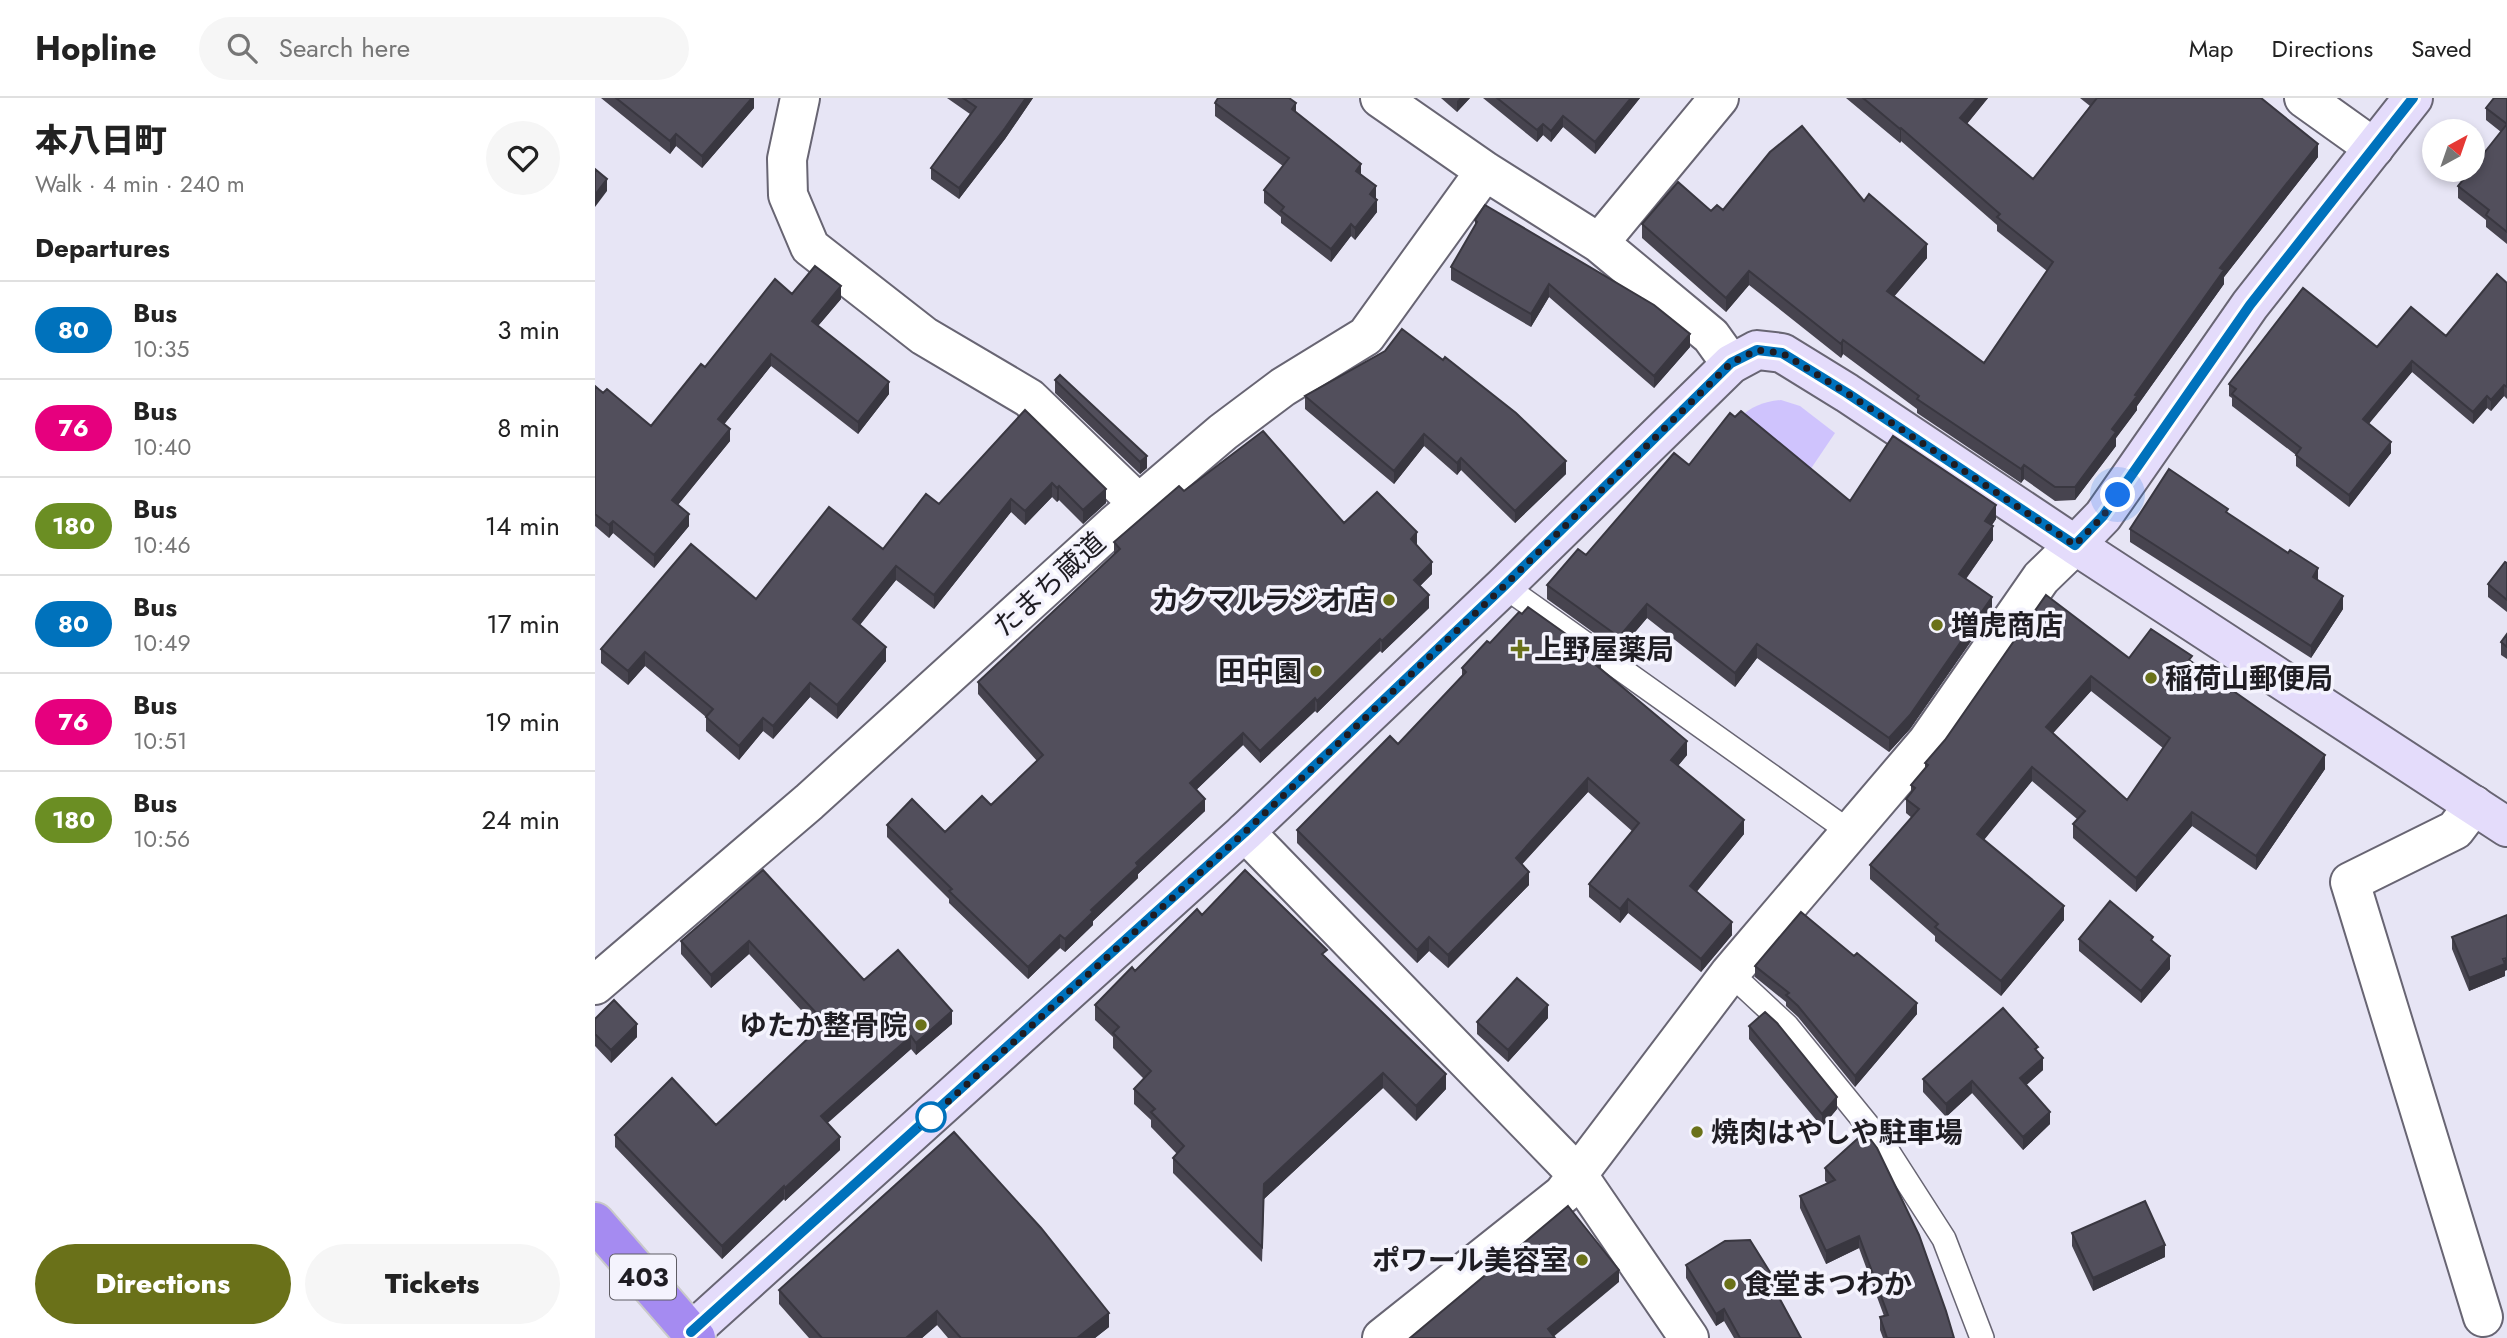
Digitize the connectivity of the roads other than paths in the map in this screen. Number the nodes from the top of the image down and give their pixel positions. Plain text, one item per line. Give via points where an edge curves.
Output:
1 (800, 98) edge
2 (1380, 98) edge
3 (1719, 98) edge
4 (2304, 98) edge
5 (2413, 98) edge
6 (2374, 148) junction
7 (1485, 172) junction
8 (1599, 243) junction
9 (1731, 363) junction
10 (1139, 504) junction
11 (2075, 545) junction
12 (1504, 586) junction
13 (2474, 805) junction
14 (2507, 827) edge
15 (1245, 832) junction
16 (1850, 832) junction
17 (1730, 974) junction
18 (595, 985) edge
19 (1577, 1174) junction
20 (595, 1223) edge
21 (2483, 1317) dead end
22 (694, 1335) edge
23 (1382, 1338) edge
24 (1689, 1338) edge
25 (1982, 1338) edge

1 - 10 street via 787,159 788,195 810,247 924,336 1029,397
2 - 7 street
3 - 8 street
4 - 6 street
5 - 6 street
6 - 11 street via 2250,305 2103,516
7 - 8 street
7 - 10 street, たまち蔵道 via 1366,336 1283,387
8 - 9 street via 1711,336
9 - 11 street via 1757,350 1782,353
9 - 12 street
10 - 18 street, たまち蔵道 via 809,802
11 - 13 street
11 - 16 street via 2041,578 1927,742
12 - 15 street
12 - 16 lane
13 - 14 street
13 - 21 street via 2455,830 2350,882
15 - 19 street
15 - 22 street
16 - 17 street
17 - 19 street
17 - 25 lane via 1787,1026 1883,1144 1944,1239
19 - 23 street via 1563,1194
19 - 24 street
20 - 22 highway, 403

